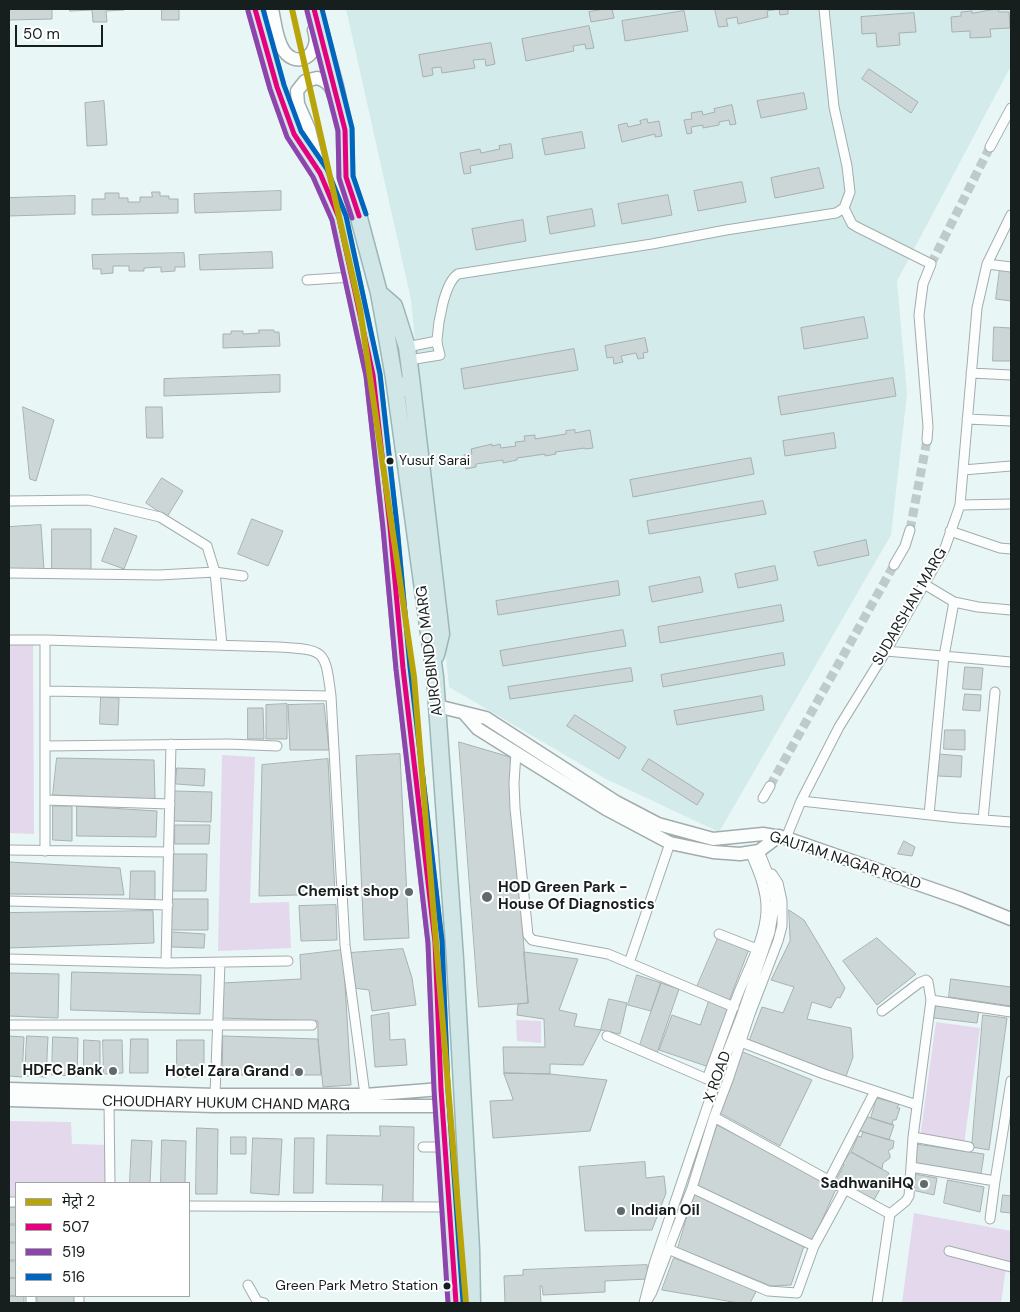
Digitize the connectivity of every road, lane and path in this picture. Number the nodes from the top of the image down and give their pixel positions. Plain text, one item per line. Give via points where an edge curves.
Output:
1 (255, 9) edge
2 (272, 9) edge
3 (306, 9) edge
4 (314, 9) edge
5 (824, 9) edge
6 (1011, 108) edge
7 (990, 147) tunnel mouth
8 (320, 173) junction
9 (346, 177) junction
10 (844, 208) junction
11 (1011, 215) edge
12 (987, 264) junction
13 (1011, 267) edge
14 (352, 277) junction
15 (307, 280) dead end
16 (379, 292) junction
17 (437, 341) junction
18 (408, 353) junction
19 (971, 373) junction
20 (1011, 374) edge
21 (411, 378) junction
22 (398, 405) junction
23 (967, 419) junction
24 (1011, 421) edge
25 (927, 440) tunnel mouth
26 (1011, 466) edge
27 (963, 470) junction
28 (9, 501) edge
29 (960, 504) junction
30 (1011, 504) edge
31 (910, 530) tunnel mouth
32 (950, 530) junction
33 (1011, 549) edge
34 (894, 566) tunnel mouth
35 (215, 572) junction
36 (9, 573) edge
37 (243, 576) dead end
38 (924, 584) junction
39 (954, 602) junction
40 (1011, 610) edge
41 (9, 640) edge
42 (45, 640) junction
43 (222, 645) junction
44 (886, 652) junction
45 (944, 656) junction
46 (1011, 662) edge
47 (433, 665) junction
48 (45, 691) junction
49 (995, 692) dead end
50 (331, 696) junction
51 (437, 706) junction
52 (463, 712) junction
53 (171, 744) junction
54 (45, 746) junction
55 (277, 746) dead end
56 (516, 753) junction
57 (770, 786) tunnel mouth
58 (763, 798) dead end
59 (45, 800) junction
60 (801, 801) junction
61 (170, 804) junction
62 (929, 815) junction
63 (984, 820) junction
64 (1011, 822) edge
65 (782, 837) junction
66 (670, 843) junction
67 (9, 850) edge
68 (45, 851) junction
69 (755, 851) junction
70 (169, 852) junction
71 (766, 865) junction
72 (9, 902) edge
73 (168, 905) junction
74 (1011, 919) edge
75 (719, 934) dead end
76 (757, 949) junction
77 (9, 959) edge
78 (288, 961) dead end
79 (166, 963) junction
80 (220, 963) junction
81 (629, 963) junction
82 (931, 1000) junction
83 (734, 1007) junction
84 (882, 1011) dead end
85 (1011, 1012) edge
86 (218, 1024) junction
87 (9, 1025) edge
88 (312, 1025) dead end
89 (607, 1036) dead end
90 (741, 1042) junction
91 (1011, 1081) edge
92 (9, 1089) edge
93 (441, 1089) junction
94 (875, 1090) junction
95 (365, 1094) junction
96 (215, 1095) junction
97 (9, 1100) edge
98 (108, 1103) junction
99 (917, 1105) junction
100 (443, 1106) junction
101 (714, 1117) junction
102 (913, 1137) junction
103 (423, 1147) dead end
104 (446, 1147) junction
105 (969, 1147) dead end
106 (911, 1167) junction
107 (829, 1180) junction
108 (110, 1182) edge
109 (994, 1182) junction
110 (692, 1188) junction
111 (845, 1189) junction
112 (190, 1206) edge
113 (450, 1207) junction
114 (890, 1214) junction
115 (990, 1219) dead end
116 (814, 1246) junction
117 (668, 1249) junction
118 (949, 1251) dead end
119 (1011, 1267) edge
120 (248, 1285) dead end
121 (264, 1303) edge
122 (456, 1303) edge
123 (472, 1303) edge
124 (644, 1303) edge
125 (877, 1303) edge

1 - 8 highway, AUROBINDO MARG via 276,87 294,134
2 - 3 street via 282,47 290,57 296,58 308,56 316,46 316,34
4 - 9 highway, AUROBINDO MARG via 345,130
5 - 10 street via 834,107 850,192
6 - 7 street
8 - 9 street via 309,129 296,97 304,81 317,78 332,88
8 - 14 highway, AUROBINDO MARG via 339,218
9 - 16 highway, AUROBINDO MARG
10 - 17 street via 836,213 458,274 447,290
10 - 25 street via 852,224 931,264 923,284 919,315
11 - 12 street, SUDARSHAN MARG
12 - 13 street
12 - 19 street, SUDARSHAN MARG via 976,308
14 - 15 street
14 - 93 highway, AUROBINDO MARG via 373,375 386,489 435,942
16 - 18 highway via 394,306
16 - 22 highway, AUROBINDO MARG
17 - 18 street
17 - 18 street via 440,356
18 - 21 highway
19 - 20 street
19 - 23 street, SUDARSHAN MARG
21 - 22 highway
21 - 47 highway via 441,634
22 - 47 highway, AUROBINDO MARG
23 - 24 street
23 - 27 street, SUDARSHAN MARG
26 - 27 street
27 - 29 street, SUDARSHAN MARG
28 - 35 street via 88,500 160,517 207,546
29 - 30 street
29 - 32 street, SUDARSHAN MARG
31 - 34 street
32 - 33 street
32 - 38 street, SUDARSHAN MARG via 945,548
35 - 36 street via 159,575
35 - 37 street
35 - 43 street
38 - 39 street
38 - 44 street, SUDARSHAN MARG
39 - 40 street
39 - 45 street
41 - 42 street
42 - 43 street
42 - 48 street
43 - 50 street via 285,647 315,652 326,663
44 - 45 street
44 - 60 street, SUDARSHAN MARG via 839,727
45 - 46 street
45 - 62 street
47 - 51 highway, AUROBINDO MARG
48 - 50 street
48 - 54 street
49 - 63 street
50 - 95 street via 346,945
51 - 52 street, GAUTAM NAGAR ROAD
51 - 123 highway, AUROBINDO MARG via 455,959
52 - 56 street via 478,729
52 - 65 street, GAUTAM NAGAR ROAD via 486,718 616,802 658,824 713,839 763,834
53 - 54 street
53 - 55 street
53 - 61 street
54 - 59 street
56 - 66 street via 606,809
56 - 81 street via 515,808 528,935 532,940 608,954
57 - 58 street
59 - 61 street
59 - 68 street
60 - 62 street
60 - 65 street, SUDARSHAN MARG
61 - 70 street
62 - 63 street
63 - 64 street
65 - 69 street
65 - 74 street, GAUTAM NAGAR ROAD
66 - 69 street via 713,852 740,854
66 - 81 street
67 - 68 street
68 - 70 street
69 - 71 street, X ROAD
69 - 76 street via 766,900
70 - 73 street
71 - 90 street via 778,883 782,926
71 - 124 street, X ROAD via 775,901 770,932 715,1084 654,1264
72 - 73 street
73 - 79 street
75 - 76 street
76 - 83 street
77 - 79 street
78 - 80 street
79 - 80 street
80 - 86 street
81 - 83 street
82 - 84 street via 926,980
82 - 85 street
82 - 99 street
83 - 89 street via 707,1079
86 - 87 street
86 - 88 street
86 - 96 street
90 - 94 street
90 - 101 street
91 - 109 street
92 - 96 street, CHOUDHARY HUKUM CHAND MARG
93 - 95 street, CHOUDHARY HUKUM CHAND MARG
93 - 100 highway, AUROBINDO MARG
94 - 99 street
94 - 107 street
95 - 96 street, CHOUDHARY HUKUM CHAND MARG
97 - 98 street, CHOUDHARY HUKUM CHAND MARG
98 - 100 street, CHOUDHARY HUKUM CHAND MARG
98 - 108 street
99 - 102 street
100 - 104 highway, AUROBINDO MARG
101 - 107 street
101 - 110 street
102 - 105 street
102 - 106 street
103 - 104 street
104 - 113 highway, AUROBINDO MARG
106 - 109 street
106 - 114 street via 909,1196
107 - 111 street
109 - 115 street
110 - 116 street
110 - 117 street
111 - 114 street
111 - 116 street
112 - 113 street
113 - 122 highway, AUROBINDO MARG
114 - 125 street
116 - 117 street via 797,1293 768,1292
117 - 124 street via 652,1292
118 - 119 street
120 - 121 street via 257,1301

